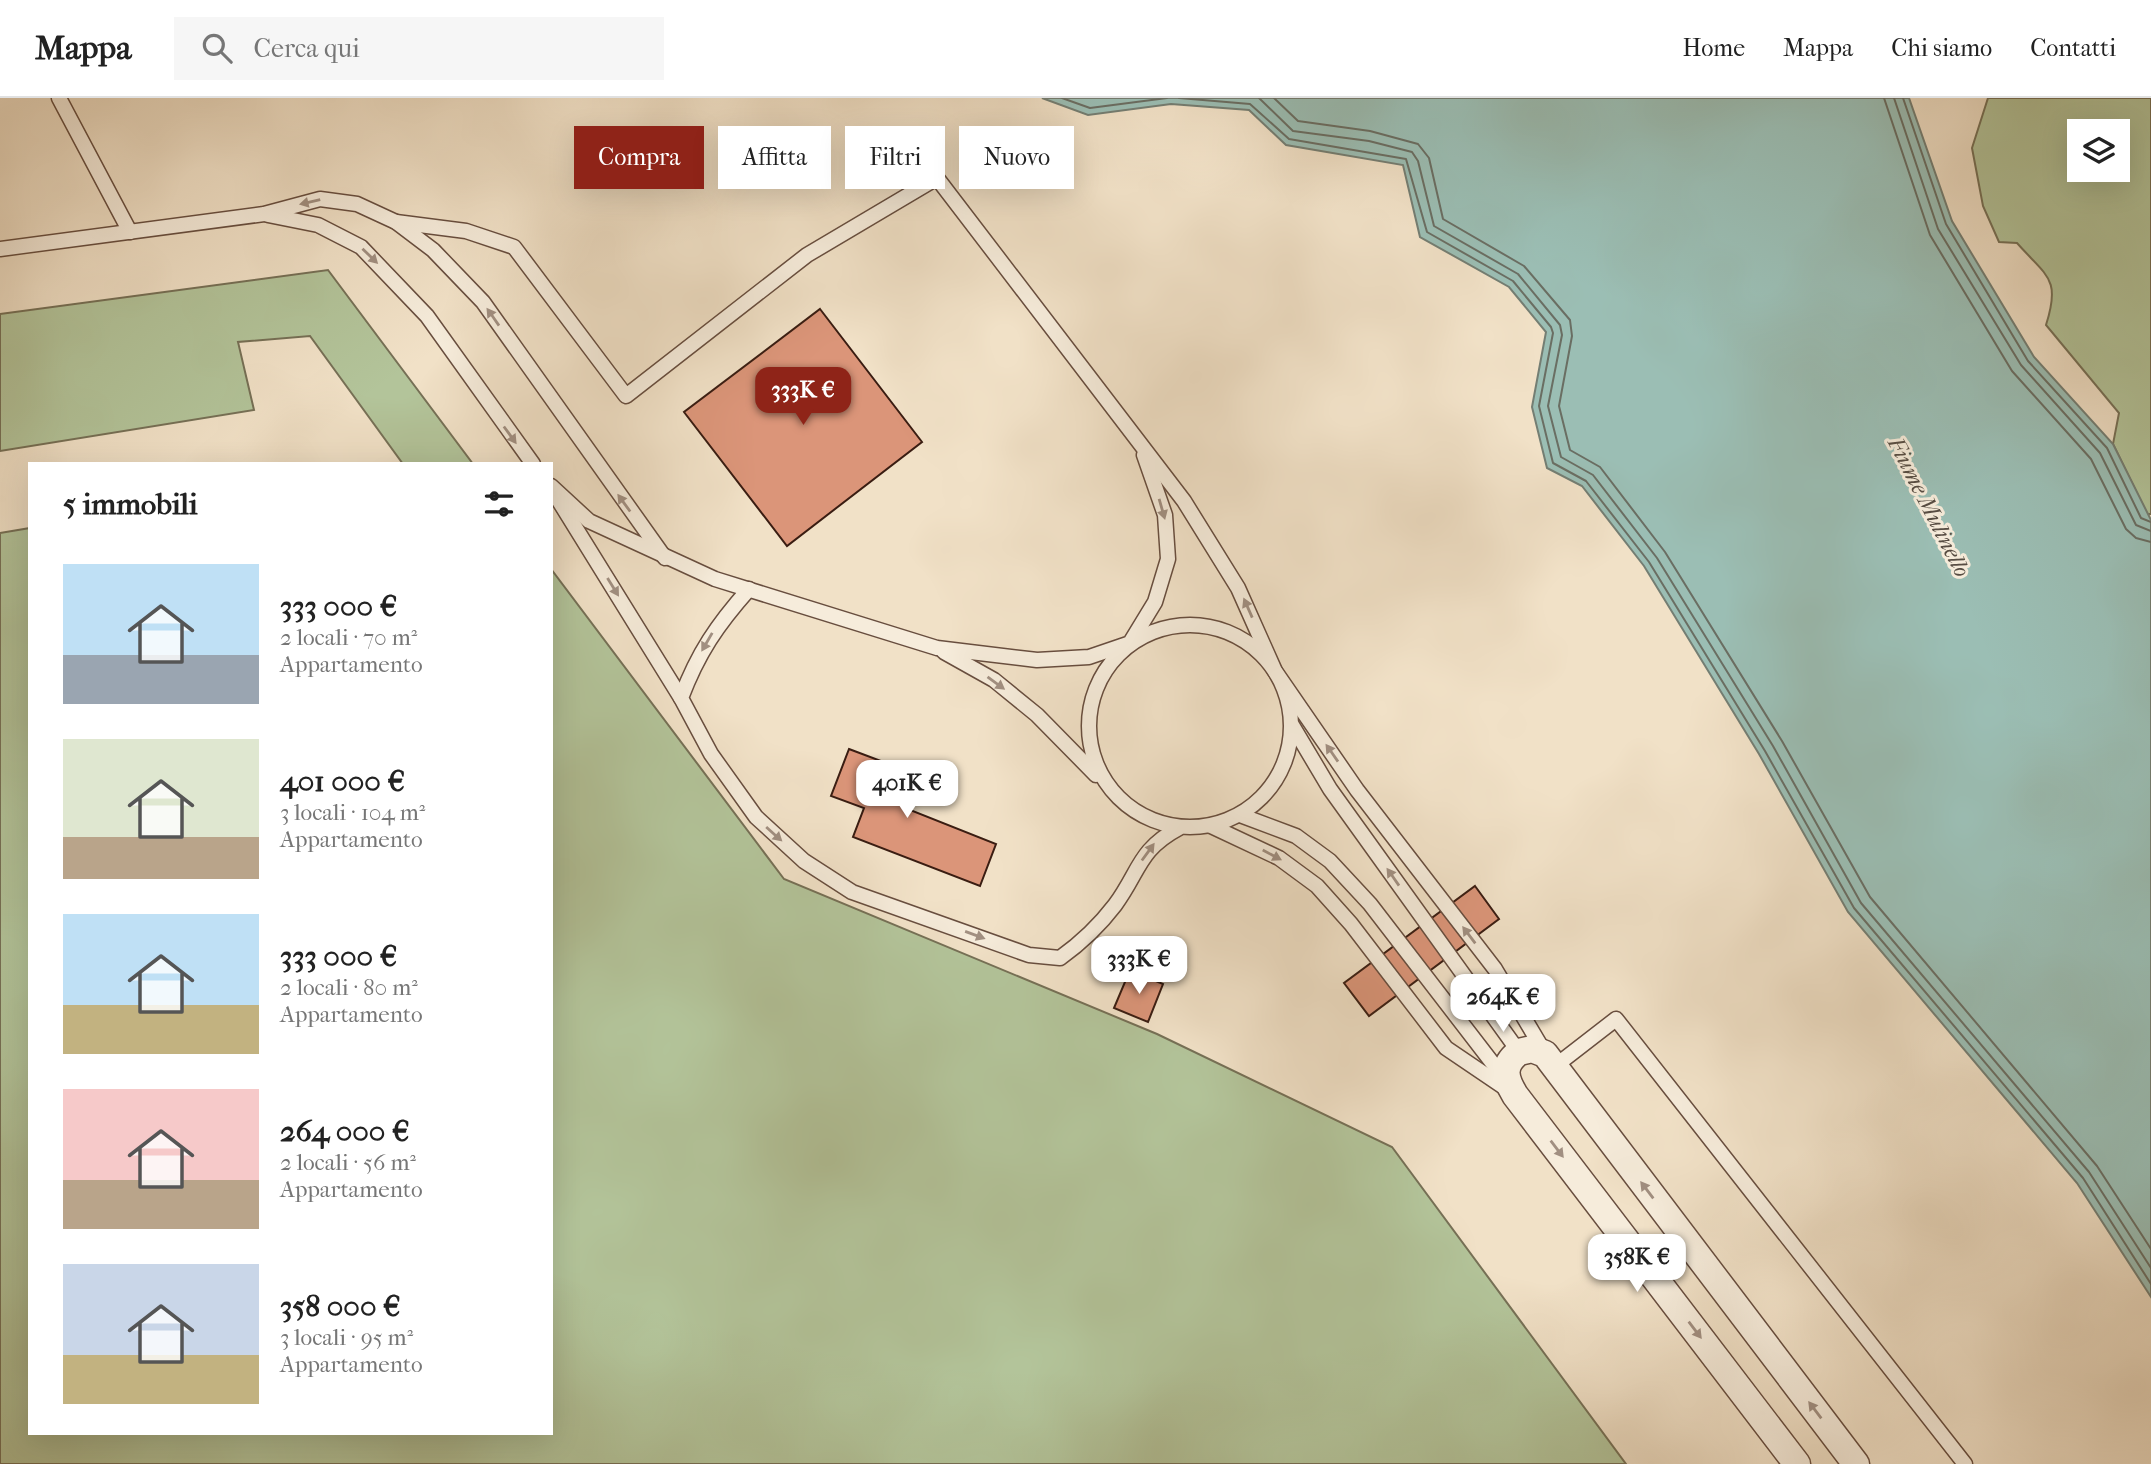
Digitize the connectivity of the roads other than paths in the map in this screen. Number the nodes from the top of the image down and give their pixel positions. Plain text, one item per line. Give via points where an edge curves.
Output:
1 (59, 98) edge
2 (264, 214) junction
3 (396, 222) junction
4 (130, 232) junction
5 (0, 249) edge
6 (1139, 444) junction
7 (532, 462) edge
8 (553, 489) edge
9 (553, 490) edge
10 (665, 558) junction
11 (749, 589) junction
12 (1130, 643) junction
13 (937, 648) junction
14 (1275, 671) junction
15 (681, 698) junction
16 (1292, 725) junction
17 (1110, 790) junction
18 (1240, 815) junction
19 (1211, 826) junction
20 (1180, 828) junction
21 (1519, 1052) junction
22 (1550, 1061) junction
23 (1510, 1087) junction
24 (1797, 1464) edge
25 (1856, 1464) edge
26 (1965, 1464) edge

1 - 4 lane
3 -> 2 lane via 357,204 320,199
2 - 4 lane
2 -> 7 lane via 318,225 360,247 427,316
3 - 6 lane via 466,231 514,247 626,396 807,255 937,178
10 -> 3 lane via 483,302 433,250
4 - 5 lane
6 -> 12 lane via 1165,515 1168,559 1155,602
14 -> 6 lane via 1238,587 1184,501
8 - 10 lane via 589,521
9 -> 15 lane
10 - 11 lane
11 - 13 lane
11 -> 15 lane via 717,625
12 - 13 lane via 1089,657 1037,660
12 - 14 lane via 1159,629 1192,624 1224,631 1253,646
12 - 17 lane via 1107,667 1092,696 1088,729 1094,761
13 -> 17 lane via 994,680 1037,715
14 - 16 lane via 1288,697
22 -> 14 lane via 1495,969 1357,790
15 -> 20 lane via 711,754 756,817 804,861 852,892 1029,955 1060,958 1083,942 1115,905 1156,840
16 - 18 lane via 1278,779 1262,799
21 -> 16 lane via 1330,789
17 - 20 lane via 1129,808
18 - 19 lane
18 - 23 lane via 1296,836 1330,861 1370,904
19 - 20 lane
19 -> 23 lane via 1279,858 1317,886 1447,1048
21 - 22 street via 1532,1049
21 - 23 street via 1510,1059
25 -> 22 street
22 - 26 lane via 1616,1019
23 -> 24 street

